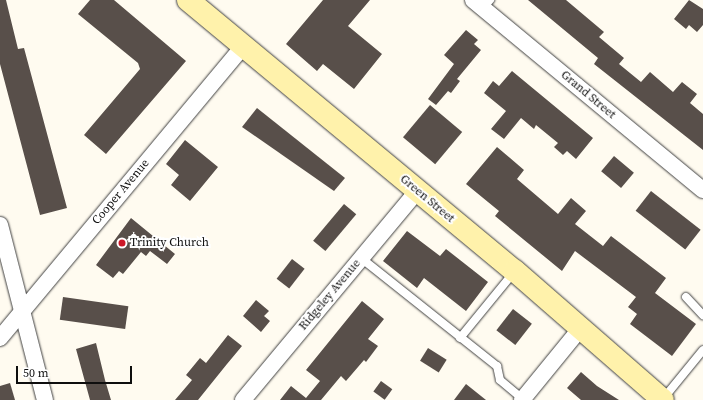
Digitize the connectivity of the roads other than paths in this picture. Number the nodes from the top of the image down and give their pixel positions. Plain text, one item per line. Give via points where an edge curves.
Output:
1 (188, 0) edge
2 (482, 3) edge
3 (243, 46) junction
4 (703, 190) edge
5 (417, 191) junction
6 (0, 225) edge
7 (361, 258) junction
8 (515, 271) junction
9 (686, 297) dead end
10 (22, 311) junction
11 (703, 316) edge
12 (580, 329) junction
13 (0, 338) edge
14 (460, 338) junction
15 (703, 350) edge
16 (45, 400) edge
17 (243, 400) edge
18 (523, 400) edge
19 (663, 400) edge

1 - 3 street, Green Street
2 - 4 street, Grand Street
3 - 5 street, Green Street
3 - 10 street, Cooper Avenue
5 - 7 street, Ridgeley Avenue
5 - 8 street, Green Street
6 - 10 street
7 - 14 lane
7 - 17 street, Ridgeley Avenue
8 - 12 street, Green Street
8 - 14 lane
9 - 11 lane
10 - 13 street, Cooper Avenue
10 - 16 street
12 - 18 street
12 - 19 street, Green Street
14 - 18 lane via 497,366 500,380
15 - 19 lane

